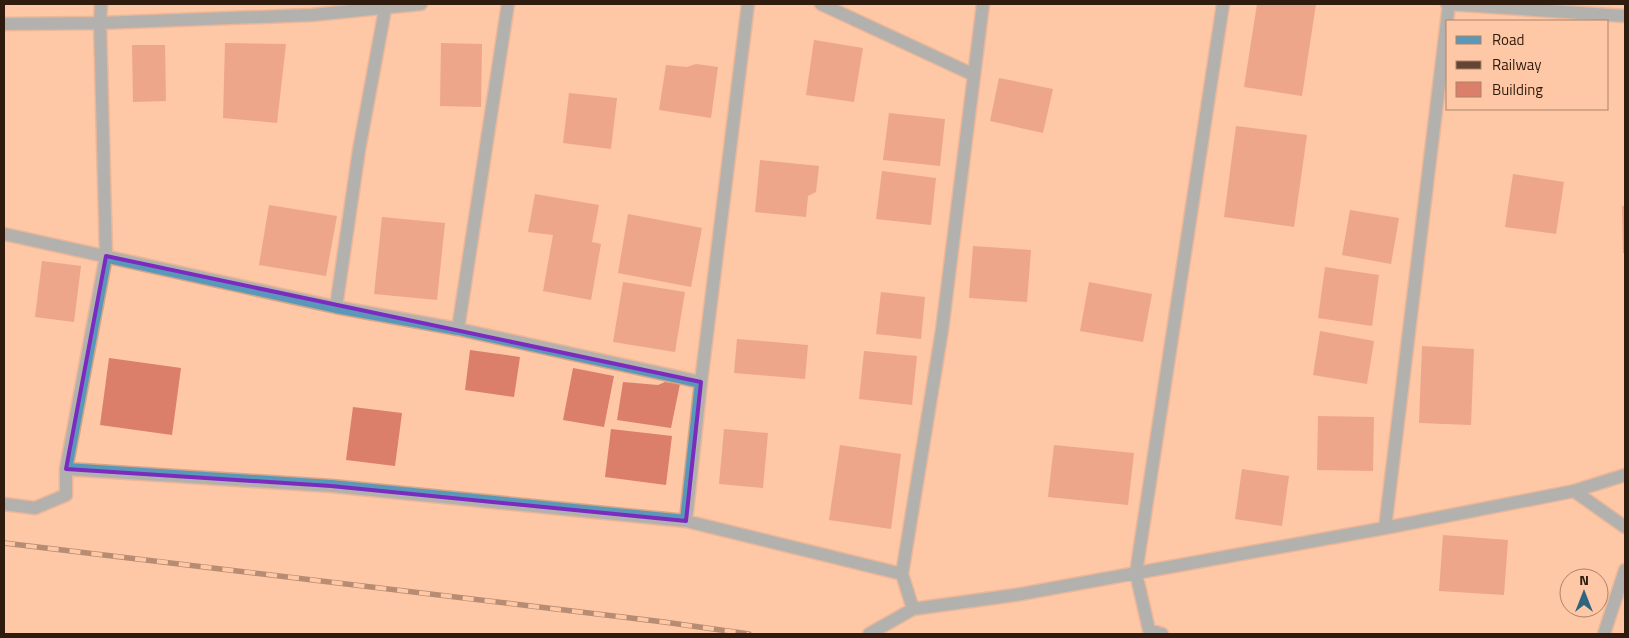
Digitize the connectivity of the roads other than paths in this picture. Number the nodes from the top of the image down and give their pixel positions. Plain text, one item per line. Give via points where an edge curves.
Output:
1 (101, 4) edge
2 (421, 4) edge
3 (508, 4) edge
4 (748, 4) edge
5 (821, 4) edge
6 (983, 4) edge
7 (1223, 4) edge
8 (1448, 4) edge
9 (386, 5) edge
10 (1625, 16) edge
11 (1446, 20) edge
12 (1446, 21) edge
13 (100, 23) junction
14 (4, 24) edge
15 (974, 75) junction
16 (4, 234) edge
17 (106, 256) junction
18 (336, 307) junction
19 (458, 329) junction
20 (701, 382) junction
21 (66, 469) junction
22 (1625, 475) edge
23 (1574, 491) junction
24 (4, 504) edge
25 (686, 521) junction
26 (1625, 527) edge
27 (1385, 528) junction
28 (1625, 570) edge
29 (1136, 573) junction
30 (902, 574) junction
31 (913, 609) junction
32 (869, 634) edge
33 (1162, 634) edge
34 (1604, 634) edge

1 - 13 street
2 - 9 street
3 - 19 street
4 - 20 street
5 - 15 street
6 - 15 street
7 - 29 street
8 - 10 street
8 - 11 street
9 - 13 street via 312,15
9 - 18 street via 359,150
12 - 27 street
13 - 14 street
13 - 17 street
15 - 30 street via 942,330
16 - 17 street
17 - 18 street
17 - 21 street
18 - 19 street
19 - 20 street
20 - 25 street
21 - 24 street via 66,495 35,508
21 - 25 street via 331,486
22 - 23 street
23 - 26 street
23 - 27 street
25 - 30 street
27 - 29 street
28 - 34 street
29 - 31 street via 1016,595
29 - 33 street via 1149,630
30 - 31 street
31 - 32 street

